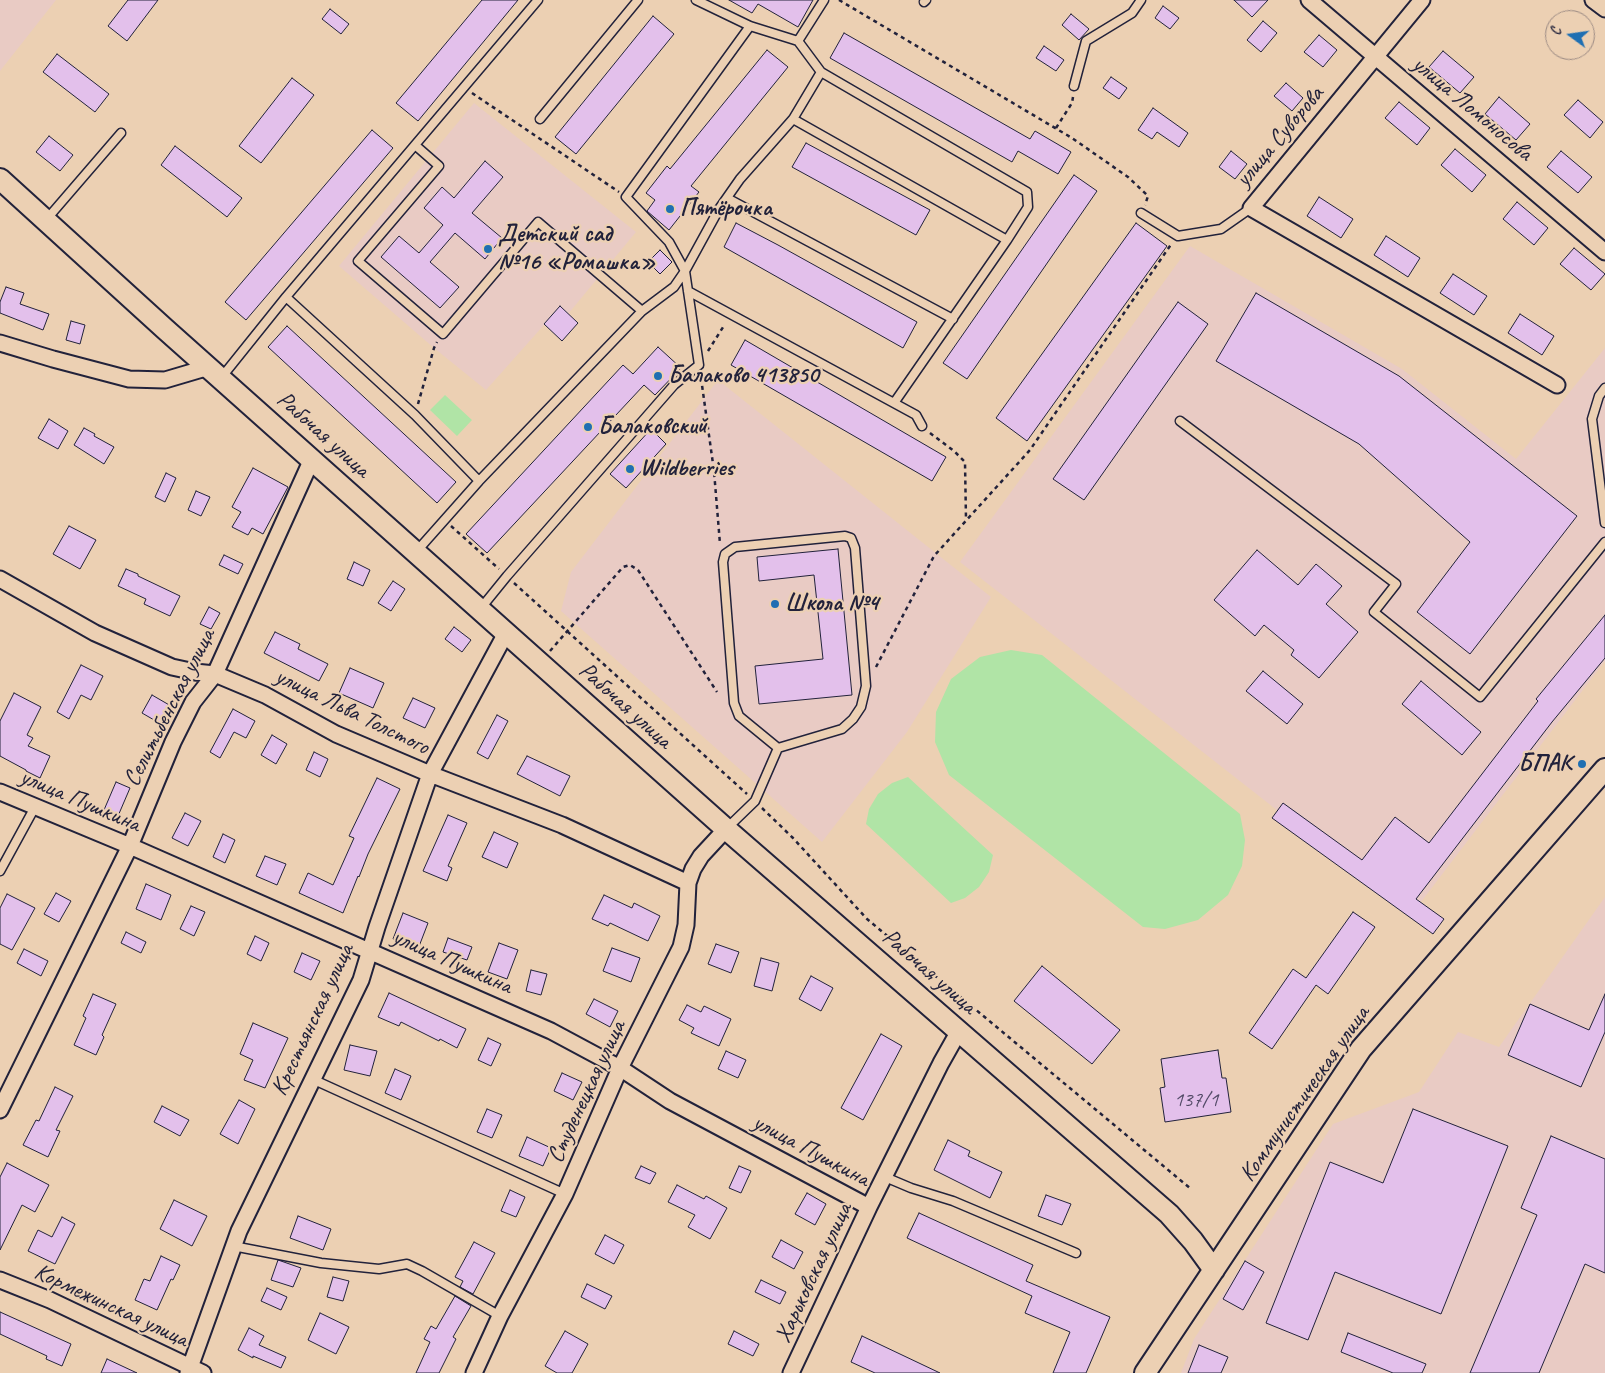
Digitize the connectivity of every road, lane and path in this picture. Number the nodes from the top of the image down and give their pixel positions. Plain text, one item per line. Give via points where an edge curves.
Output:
1 (538, 0) edge
2 (638, 0) edge
3 (696, 0) edge
4 (824, 0) edge
5 (839, 0) edge
6 (1141, 0) edge
7 (1308, 0) edge
8 (1422, 0) edge
9 (1593, 0) edge
10 (1605, 10) edge
11 (750, 26) junction
12 (798, 41) junction
13 (1376, 57) junction
14 (821, 72) junction
15 (1074, 86) joint
16 (464, 88) junction
17 (540, 119) dead end
18 (793, 119) junction
19 (1056, 128) junction
20 (121, 132) dead end
21 (415, 145) junction
22 (0, 179) edge
23 (626, 197) junction
24 (726, 198) junction
25 (1251, 208) junction
26 (1141, 213) joint
27 (46, 220) junction
28 (1178, 236) junction
29 (1008, 240) junction
30 (1605, 252) edge
31 (685, 271) junction
32 (688, 291) junction
33 (286, 297) junction
34 (642, 311) junction
35 (731, 314) junction
36 (953, 319) junction
37 (443, 334) junction
38 (0, 343) edge
39 (698, 365) junction
40 (215, 373) junction
41 (1558, 385) dead end
42 (1605, 388) edge
43 (894, 403) junction
44 (415, 415) junction
45 (1180, 421) dead end
46 (922, 426) joint
47 (312, 459) junction
48 (480, 481) junction
49 (444, 520) junction
50 (966, 520) junction
51 (1605, 523) edge
52 (1605, 542) edge
53 (416, 552) junction
54 (725, 554) junction
55 (507, 576) junction
56 (0, 579) edge
57 (480, 610) junction
58 (567, 631) junction
59 (506, 634) junction
60 (539, 663) junction
61 (215, 674) junction
62 (866, 686) junction
63 (717, 692) dead end
64 (778, 748) junction
65 (1605, 769) edge
66 (430, 774) junction
67 (0, 792) edge
68 (755, 801) junction
69 (35, 807) junction
70 (726, 829) junction
71 (130, 846) junction
72 (0, 871) edge
73 (688, 883) junction
74 (371, 951) junction
75 (959, 1031) junction
76 (620, 1068) junction
77 (311, 1079) junction
78 (0, 1110) edge
79 (884, 1177) junction
80 (1191, 1189) dead end
81 (565, 1194) junction
82 (869, 1207) junction
83 (233, 1246) junction
84 (1076, 1253) dead end
85 (1214, 1270) junction
86 (0, 1280) edge
87 (500, 1316) junction
88 (194, 1371) edge
89 (474, 1373) edge
90 (791, 1373) edge
91 (1146, 1373) edge

1 - 16 lane
2 - 17 lane
3 - 11 lane
4 - 12 lane
5 - 19 path
6 - 15 lane via 1132,13 1086,41
7 - 13 street, улица Ломоносова
8 - 13 street, улица Суворова
9 - 10 street
11 - 12 lane
11 - 23 lane
12 - 14 lane
13 - 25 street, улица Суворова
13 - 30 street, улица Ломоносова
14 - 18 lane
14 - 29 lane via 1027,192 1028,208
15 - 19 path via 1072,103
16 - 21 lane
16 - 23 path
18 - 24 lane
18 - 29 lane
19 - 26 path via 1128,177 1148,196
20 - 27 lane
21 - 33 lane
21 - 37 lane via 439,166 358,261
22 - 27 street, Рабочая улица
23 - 31 lane via 669,242
24 - 31 lane
24 - 36 lane
25 - 28 lane, улица Суворова via 1221,229
25 - 41 street
26 - 28 lane
27 - 40 street, Рабочая улица
28 - 50 path via 1030,450
29 - 36 lane
31 - 32 lane
31 - 34 lane via 674,287
32 - 35 lane
32 - 39 lane
33 - 40 lane
33 - 44 lane
34 - 37 lane via 538,222
34 - 48 lane
35 - 39 path
35 - 43 lane
36 - 43 lane
37 - 44 path via 434,348
38 - 40 street via 53,360 129,378 165,380
39 - 54 path via 714,471 719,542
39 - 55 lane via 674,385
40 - 47 street, Рабочая улица
42 - 51 lane via 1598,396 1592,420
43 - 46 lane via 916,415
44 - 48 lane
45 - 52 lane via 1396,584 1374,612 1480,697
46 - 50 path via 965,462
47 - 53 street, Рабочая улица
47 - 61 street, Селитьбенская улица
48 - 49 lane
49 - 53 lane
49 - 55 path
50 - 62 path via 934,556
53 - 57 street, Рабочая улица
54 - 62 lane via 735,548 845,536 851,538 855,548
54 - 64 lane via 722,562 734,703 739,716
55 - 57 lane
55 - 58 path
56 - 61 street, улица Льва Толстого via 95,633 172,667
57 - 59 street, Рабочая улица
58 - 60 path
58 - 63 path via 622,566 630,565 638,570
58 - 68 path
59 - 60 street, Рабочая улица
59 - 66 street, Крестьянская улица
60 - 70 street, Рабочая улица
61 - 66 street, улица Льва Толстого via 265,695 336,734
61 - 71 street, Селитьбенская улица via 193,702 173,742
62 - 64 lane via 861,707 842,729
64 - 68 lane
65 - 85 street, Коммунистическая улица via 1361,1049
66 - 73 street, улица Льва Толстого via 562,825
66 - 74 street, Крестьянская улица
67 - 69 street, улица Пушкина
68 - 70 lane
68 - 80 path via 794,838 867,919
69 - 71 street, улица Пушкина
69 - 72 lane
70 - 73 street, Студенецкая улица via 701,856
70 - 75 street, Рабочая улица
71 - 74 street, улица Пушкина
71 - 78 street, Селитьбенская улица
73 - 76 street, Студенецкая улица via 686,925 681,947
74 - 76 street, улица Пушкина via 551,1030
74 - 77 street, Крестьянская улица via 361,980
75 - 79 street, Харьковская улица
75 - 85 street, Рабочая улица via 1169,1214 1194,1241
76 - 81 street, Студенецкая улица
76 - 82 street, улица Пушкина via 670,1101
77 - 81 lane
77 - 83 street, Крестьянская улица
79 - 82 street, Харьковская улица
79 - 84 lane via 953,1201
81 - 87 street, Студенецкая улица
82 - 90 street, Харьковская улица
83 - 87 lane via 320,1263 379,1269 407,1264
83 - 88 street, Крестьянская улица
85 - 91 street, Коммунистическая улица
86 - 88 street, Кормежинская улица via 50,1300
87 - 89 street, Студенецкая улица

